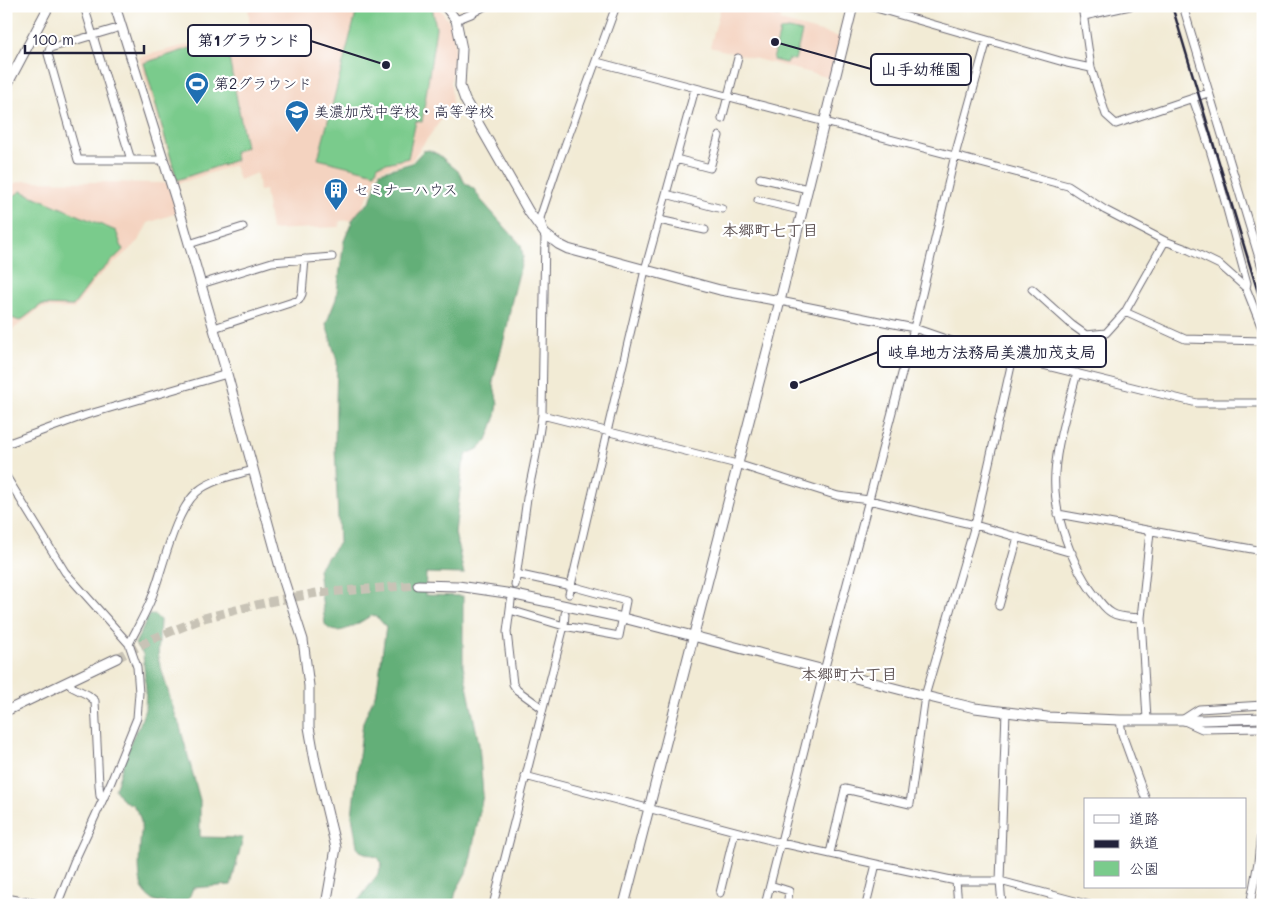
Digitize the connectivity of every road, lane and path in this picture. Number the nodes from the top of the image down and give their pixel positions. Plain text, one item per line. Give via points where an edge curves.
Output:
1 (49, 6) edge
2 (84, 6) edge
3 (115, 6) edge
4 (445, 6) edge
5 (485, 6) edge
6 (616, 6) edge
7 (853, 6) edge
8 (869, 6) edge
9 (1082, 6) edge
10 (1130, 6) edge
11 (1183, 6) edge
12 (1084, 16) junction
13 (456, 20) junction
14 (121, 27) junction
15 (93, 35) junction
16 (987, 40) junction
17 (738, 58) dead end
18 (597, 62) junction
19 (1091, 68) junction
20 (6, 87) edge
21 (695, 89) junction
22 (1208, 93) junction
23 (728, 97) junction
24 (1193, 99) junction
25 (722, 119) dead end
26 (825, 122) junction
27 (719, 136) dead end
28 (955, 155) junction
29 (676, 159) junction
30 (131, 160) junction
31 (163, 160) junction
32 (760, 178) dead end
33 (808, 189) junction
34 (666, 194) junction
35 (758, 200) dead end
36 (722, 209) dead end
37 (803, 211) junction
38 (659, 220) junction
39 (243, 227) dead end
40 (705, 230) dead end
41 (545, 234) junction
42 (1165, 241) junction
43 (189, 244) junction
44 (332, 257) dead end
45 (305, 260) junction
46 (645, 270) junction
47 (1263, 271) edge
48 (201, 284) junction
49 (1246, 288) junction
50 (1032, 289) dead end
51 (780, 302) junction
52 (1125, 312) junction
53 (214, 328) junction
54 (914, 328) junction
55 (1263, 330) edge
56 (1263, 341) edge
57 (1012, 357) junction
58 (1078, 373) junction
59 (227, 374) junction
60 (1263, 403) edge
61 (542, 415) junction
62 (607, 432) junction
63 (6, 444) edge
64 (737, 464) junction
65 (253, 470) junction
66 (6, 476) edge
67 (869, 500) junction
68 (1058, 514) junction
69 (975, 525) junction
70 (1150, 532) junction
71 (1018, 537) junction
72 (1263, 551) edge
73 (1072, 553) junction
74 (516, 574) junction
75 (418, 584) tunnel mouth
76 (515, 585) dead end
77 (571, 586) junction
78 (569, 594) dead end
79 (511, 601) dead end
80 (999, 606) dead end
81 (510, 610) junction
82 (565, 614) dead end
83 (623, 618) junction
84 (1141, 618) junction
85 (564, 626) junction
86 (693, 637) junction
87 (130, 644) junction
88 (117, 658) tunnel mouth
89 (824, 670) junction
90 (70, 682) junction
91 (925, 696) junction
92 (1263, 705) edge
93 (542, 708) junction
94 (6, 712) edge
95 (1006, 712) junction
96 (1263, 718) edge
97 (1147, 719) junction
98 (1120, 720) junction
99 (1182, 720) junction
100 (1263, 728) edge
101 (525, 776) junction
102 (103, 798) junction
103 (1145, 798) edge
104 (648, 808) junction
105 (1263, 814) edge
106 (735, 831) junction
107 (781, 843) junction
108 (830, 853) junction
109 (876, 864) junction
110 (956, 881) junction
111 (1000, 881) junction
112 (770, 885) junction
113 (720, 892) dead end
114 (6, 898) edge
115 (788, 898) dead end
116 (46, 905) edge
117 (57, 905) edge
118 (326, 905) edge
119 (493, 905) edge
120 (624, 905) edge
121 (765, 905) edge
122 (866, 905) edge
123 (958, 905) edge
124 (1002, 905) edge
125 (1090, 905) edge
126 (1250, 905) edge

1 - 20 street
2 - 15 street
3 - 14 street
4 - 13 street
5 - 13 street
6 - 18 street
7 - 26 street
8 - 16 street
9 - 12 street
10 - 12 street
11 - 22 street
12 - 19 street
13 - 41 street via 462,49 460,86 465,100
14 - 15 street
14 - 31 street
15 - 30 street
15 - 30 street via 50,48 48,54 78,160
16 - 19 street
16 - 28 street
17 - 23 street
18 - 21 street
18 - 41 street via 540,218
19 - 24 street via 1106,114 1116,124
21 - 23 street
21 - 29 street
22 - 24 street
22 - 47 street
23 - 25 street
23 - 26 street
24 - 49 street via 1234,234
26 - 28 street
26 - 33 street
27 - 29 street via 710,168
28 - 42 street via 1068,186 1105,210
28 - 54 street
29 - 34 street
30 - 31 street
31 - 43 street
32 - 33 street
33 - 37 street
34 - 36 street
34 - 38 street
35 - 37 street
37 - 51 street
38 - 40 street
38 - 46 street
39 - 43 street
41 - 46 street via 568,249
41 - 61 street
42 - 49 street via 1220,265
42 - 52 street
43 - 48 street
44 - 45 street
45 - 48 street via 272,262
45 - 53 street via 299,300
46 - 51 street
46 - 62 street
48 - 53 street
49 - 55 street
50 - 52 street via 1086,335 1106,334
51 - 54 street
51 - 64 street
52 - 56 street via 1186,339
53 - 59 street
54 - 57 street via 966,346
54 - 67 street
57 - 58 street
57 - 69 street
58 - 60 street via 1196,403
58 - 68 street via 1056,457
59 - 63 street via 86,415
59 - 65 street
61 - 62 street
61 - 74 street
62 - 64 street
62 - 77 street
64 - 67 street via 838,496
64 - 86 street
65 - 87 street via 216,480 201,488 185,506 150,602
65 - 118 street via 303,640 309,686 309,727 336,848
66 - 87 street via 64,572
67 - 69 street
67 - 89 street
68 - 70 street
68 - 73 street
69 - 71 street
69 - 91 street
70 - 72 street
70 - 84 street
71 - 73 street
71 - 80 street
73 - 84 street via 1087,585 1110,612
74 - 76 street
74 - 77 street
75 - 83 street via 506,593
77 - 78 street
77 - 83 street via 626,601
79 - 81 street
81 - 85 street
81 - 93 street via 507,632 513,684
82 - 85 street
83 - 85 street via 619,636
83 - 86 street
84 - 97 street
85 - 93 street
86 - 89 street
86 - 104 street
87 - 102 street via 137,667 137,718
88 - 90 street
89 - 91 street
89 - 107 street
90 - 94 street
90 - 102 street via 72,687 95,701 99,785
91 - 95 street
91 - 108 street via 910,804 845,789
92 - 99 street via 1198,709
93 - 101 street
95 - 98 street
95 - 111 street
96 - 99 street
97 - 98 street
97 - 99 street
98 - 103 street
99 - 100 street via 1202,729
101 - 104 street
101 - 119 street
102 - 117 street
104 - 106 street
104 - 120 street
105 - 126 street
106 - 107 street
106 - 113 street
107 - 108 street
107 - 112 street
108 - 109 street
109 - 110 street
109 - 122 street
110 - 111 street
110 - 123 street
111 - 124 street
111 - 125 street
112 - 115 street via 789,891
112 - 121 street
114 - 116 street

